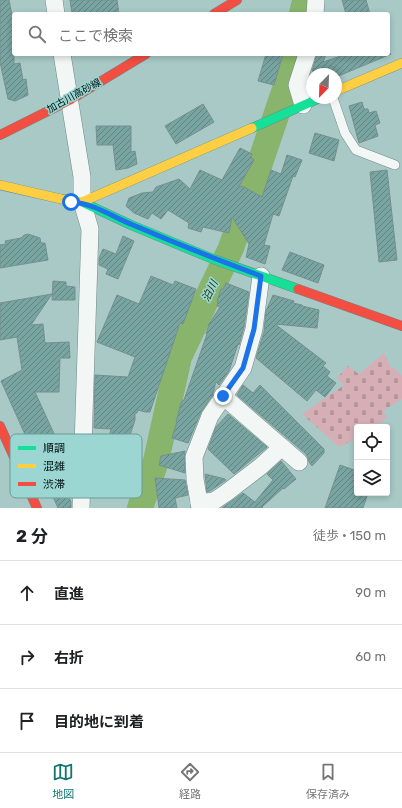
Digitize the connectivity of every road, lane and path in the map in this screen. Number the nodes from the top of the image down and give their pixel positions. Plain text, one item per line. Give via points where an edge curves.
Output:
1 (54, 0) edge
2 (238, 0) edge
3 (316, 0) edge
4 (56, 12) edge
5 (217, 12) edge
6 (315, 12) edge
7 (62, 56) edge
8 (143, 56) edge
9 (306, 56) edge
10 (402, 63) edge
11 (342, 88) edge
12 (70, 100) junction
13 (306, 103) edge
14 (335, 104) edge
15 (302, 105) junction
16 (0, 135) edge
17 (395, 166) dead end
18 (0, 185) edge
19 (82, 202) junction
20 (261, 276) junction
21 (402, 326) edge
22 (223, 396) junction
23 (0, 426) edge
24 (83, 434) edge
25 (282, 447) junction
26 (10, 448) edge
27 (299, 462) dead end
28 (32, 498) edge
29 (81, 498) edge
30 (199, 506) edge
31 (37, 508) edge
32 (81, 508) edge

1 - 4 street
2 - 5 street
3 - 6 street
7 - 12 street
8 - 12 street, 加古川高砂線
9 - 15 street via 297,85
10 - 11 street
12 - 16 street, 加古川高砂線
12 - 19 street via 82,177
13 - 15 street
14 - 17 lane via 345,133 356,150
15 - 19 street
18 - 19 street via 60,200
19 - 20 street via 213,259
19 - 24 street via 90,229
20 - 21 street
20 - 22 street via 254,329 243,368
22 - 25 street
22 - 30 street via 210,416 194,457
23 - 26 street
25 - 27 street
25 - 30 street via 226,493
28 - 31 street
29 - 32 street

